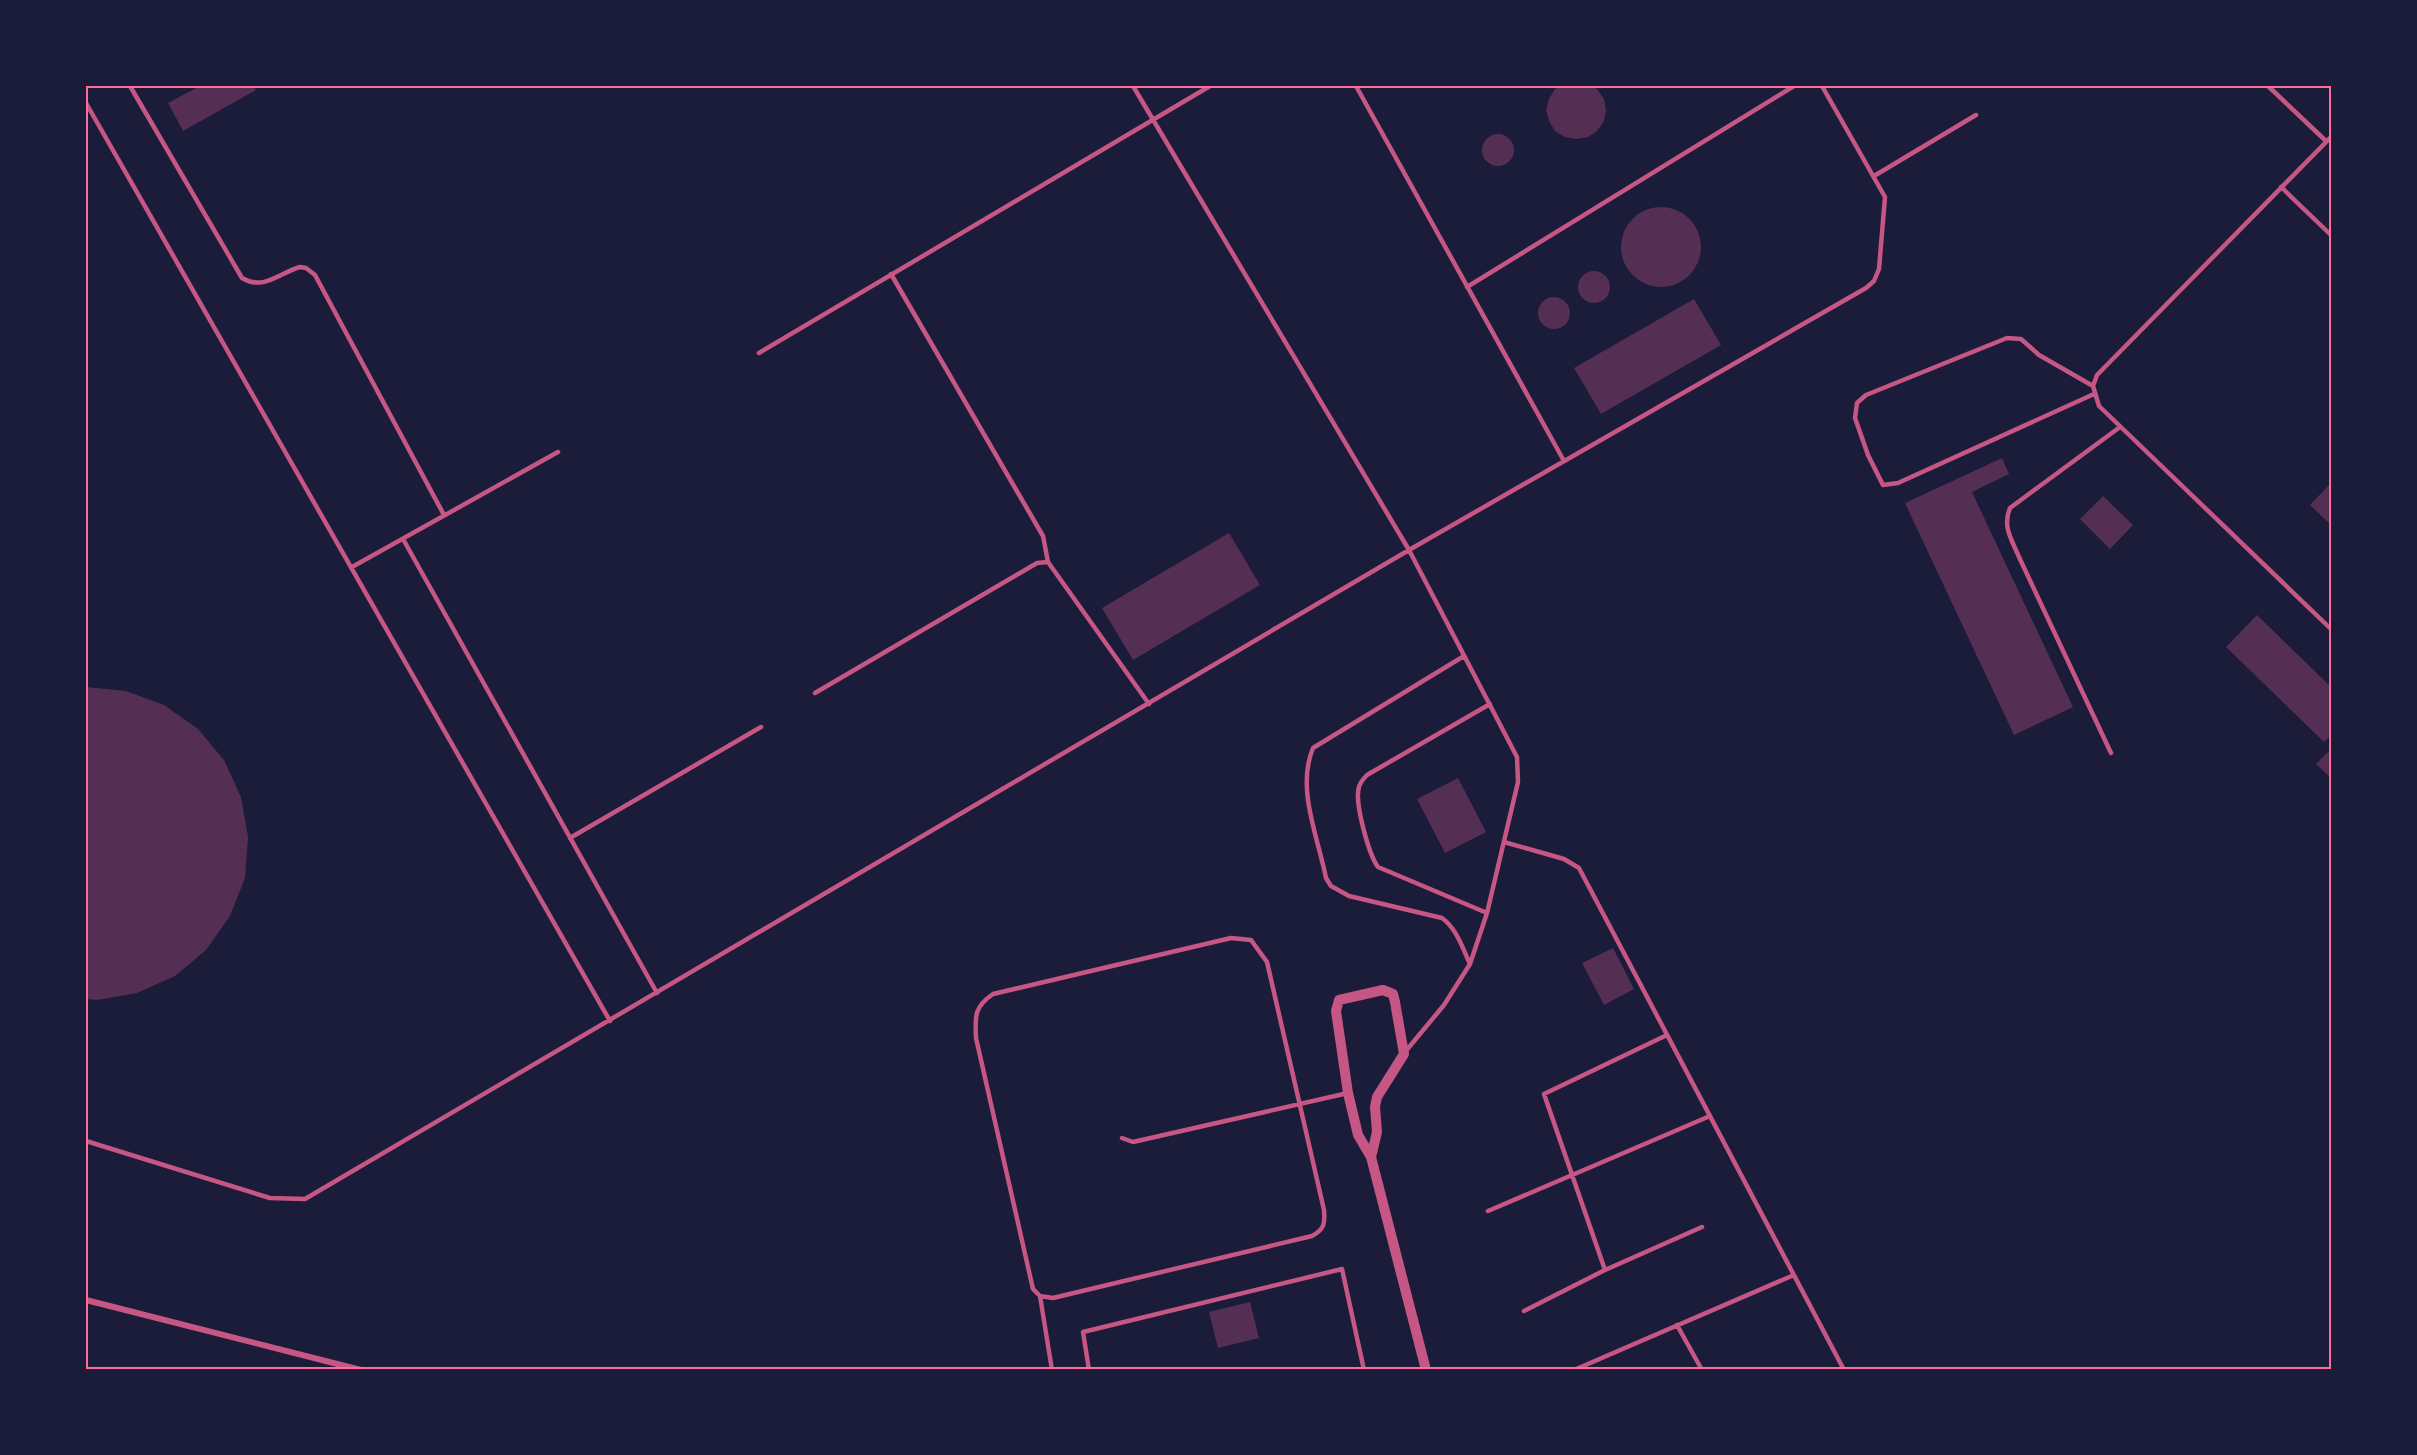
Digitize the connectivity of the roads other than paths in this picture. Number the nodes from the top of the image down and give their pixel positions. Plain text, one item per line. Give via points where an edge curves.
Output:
1 (130, 86) edge
2 (1133, 86) edge
3 (1210, 86) edge
4 (1356, 86) edge
5 (1794, 86) edge
6 (1822, 86) edge
7 (2268, 86) edge
8 (86, 102) edge
9 (1976, 115) dead end
10 (1152, 119) junction
11 (2331, 136) edge
12 (2326, 141) junction
13 (1874, 176) junction
14 (2281, 187) junction
15 (2331, 236) edge
16 (891, 274) junction
17 (1467, 287) junction
18 (759, 353) dead end
19 (2093, 386) junction
20 (2094, 394) junction
21 (2120, 427) junction
22 (558, 452) dead end
23 (1564, 461) junction
24 (444, 515) junction
25 (403, 539) junction
26 (1409, 550) junction
27 (1048, 562) junction
28 (352, 567) junction
29 (2331, 630) edge
30 (1464, 656) junction
31 (815, 693) dead end
32 (1149, 704) junction
33 (1490, 704) junction
34 (761, 727) dead end
35 (2112, 753) dead end
36 (570, 838) junction
37 (1504, 842) junction
38 (1487, 913) junction
39 (1470, 964) junction
40 (657, 993) junction
41 (610, 1021) junction
42 (1667, 1035) junction
43 (1404, 1054) junction
44 (1348, 1093) junction
45 (1299, 1104) junction
46 (1710, 1116) junction
47 (1122, 1137) dead end
48 (86, 1141) edge
49 (1371, 1157) junction
50 (1573, 1174) junction
51 (1488, 1211) dead end
52 (1702, 1227) dead end
53 (1605, 1270) junction
54 (1794, 1275) junction
55 (1040, 1296) junction
56 (86, 1300) edge
57 (1524, 1311) dead end
58 (1677, 1325) junction
59 (1843, 1368) edge
60 (361, 1370) edge
61 (1052, 1370) edge
62 (1089, 1370) edge
63 (1364, 1370) edge
64 (1426, 1370) edge
65 (1574, 1370) edge
66 (1702, 1370) edge

1 - 24 lane via 242,278 267,283 300,267 315,275
2 - 10 lane
3 - 10 lane
4 - 17 lane
5 - 17 lane
6 - 13 lane
7 - 12 lane
8 - 28 lane
9 - 13 lane
10 - 16 lane
10 - 26 lane
11 - 12 lane
12 - 14 lane
13 - 23 lane via 1886,202 1874,281
14 - 15 lane
14 - 19 lane via 2097,375
16 - 18 lane
16 - 27 lane via 1042,536
17 - 23 lane
19 - 20 lane
19 - 20 lane via 2039,355 2021,339 2007,338 1866,395 1857,404 1855,418 1883,485 1890,485
20 - 21 lane via 2098,406
21 - 29 lane
21 - 35 lane via 2010,508 2006,519 2019,558
22 - 24 lane
23 - 26 lane
24 - 25 lane
25 - 28 lane
25 - 36 lane
26 - 30 lane
26 - 32 lane
27 - 31 lane via 1037,563
27 - 32 lane
28 - 41 lane
30 - 33 lane
30 - 39 lane via 1313,748 1306,784 1331,886 1349,896 1442,918 1457,934
32 - 40 lane
33 - 37 lane via 1519,767
33 - 38 lane via 1367,775 1359,786 1358,800 1377,867
34 - 36 lane
36 - 40 lane
37 - 38 lane
37 - 42 lane via 1564,859 1579,868
38 - 39 lane
39 - 43 lane via 1444,1005
40 - 41 lane
41 - 48 lane via 305,1199 270,1198
42 - 46 lane
42 - 50 lane via 1544,1094
43 - 44 street via 1393,994 1383,990 1339,1000 1336,1011
43 - 49 street via 1377,1097 1377,1132
44 - 45 lane
44 - 49 street via 1358,1135
45 - 47 lane via 1133,1142
45 - 55 lane via 1324,1210 1322,1231 1053,1298
45 - 55 lane via 1267,962 1251,940 1231,938 993,994 981,1002 975,1018 976,1038 1034,1289
46 - 50 lane
46 - 54 lane
49 - 64 street
50 - 51 lane
50 - 53 lane
52 - 53 lane
53 - 57 lane
54 - 58 lane
54 - 59 lane
55 - 61 lane
56 - 60 street
58 - 65 lane
58 - 66 lane
62 - 63 lane via 1083,1332 1342,1269

